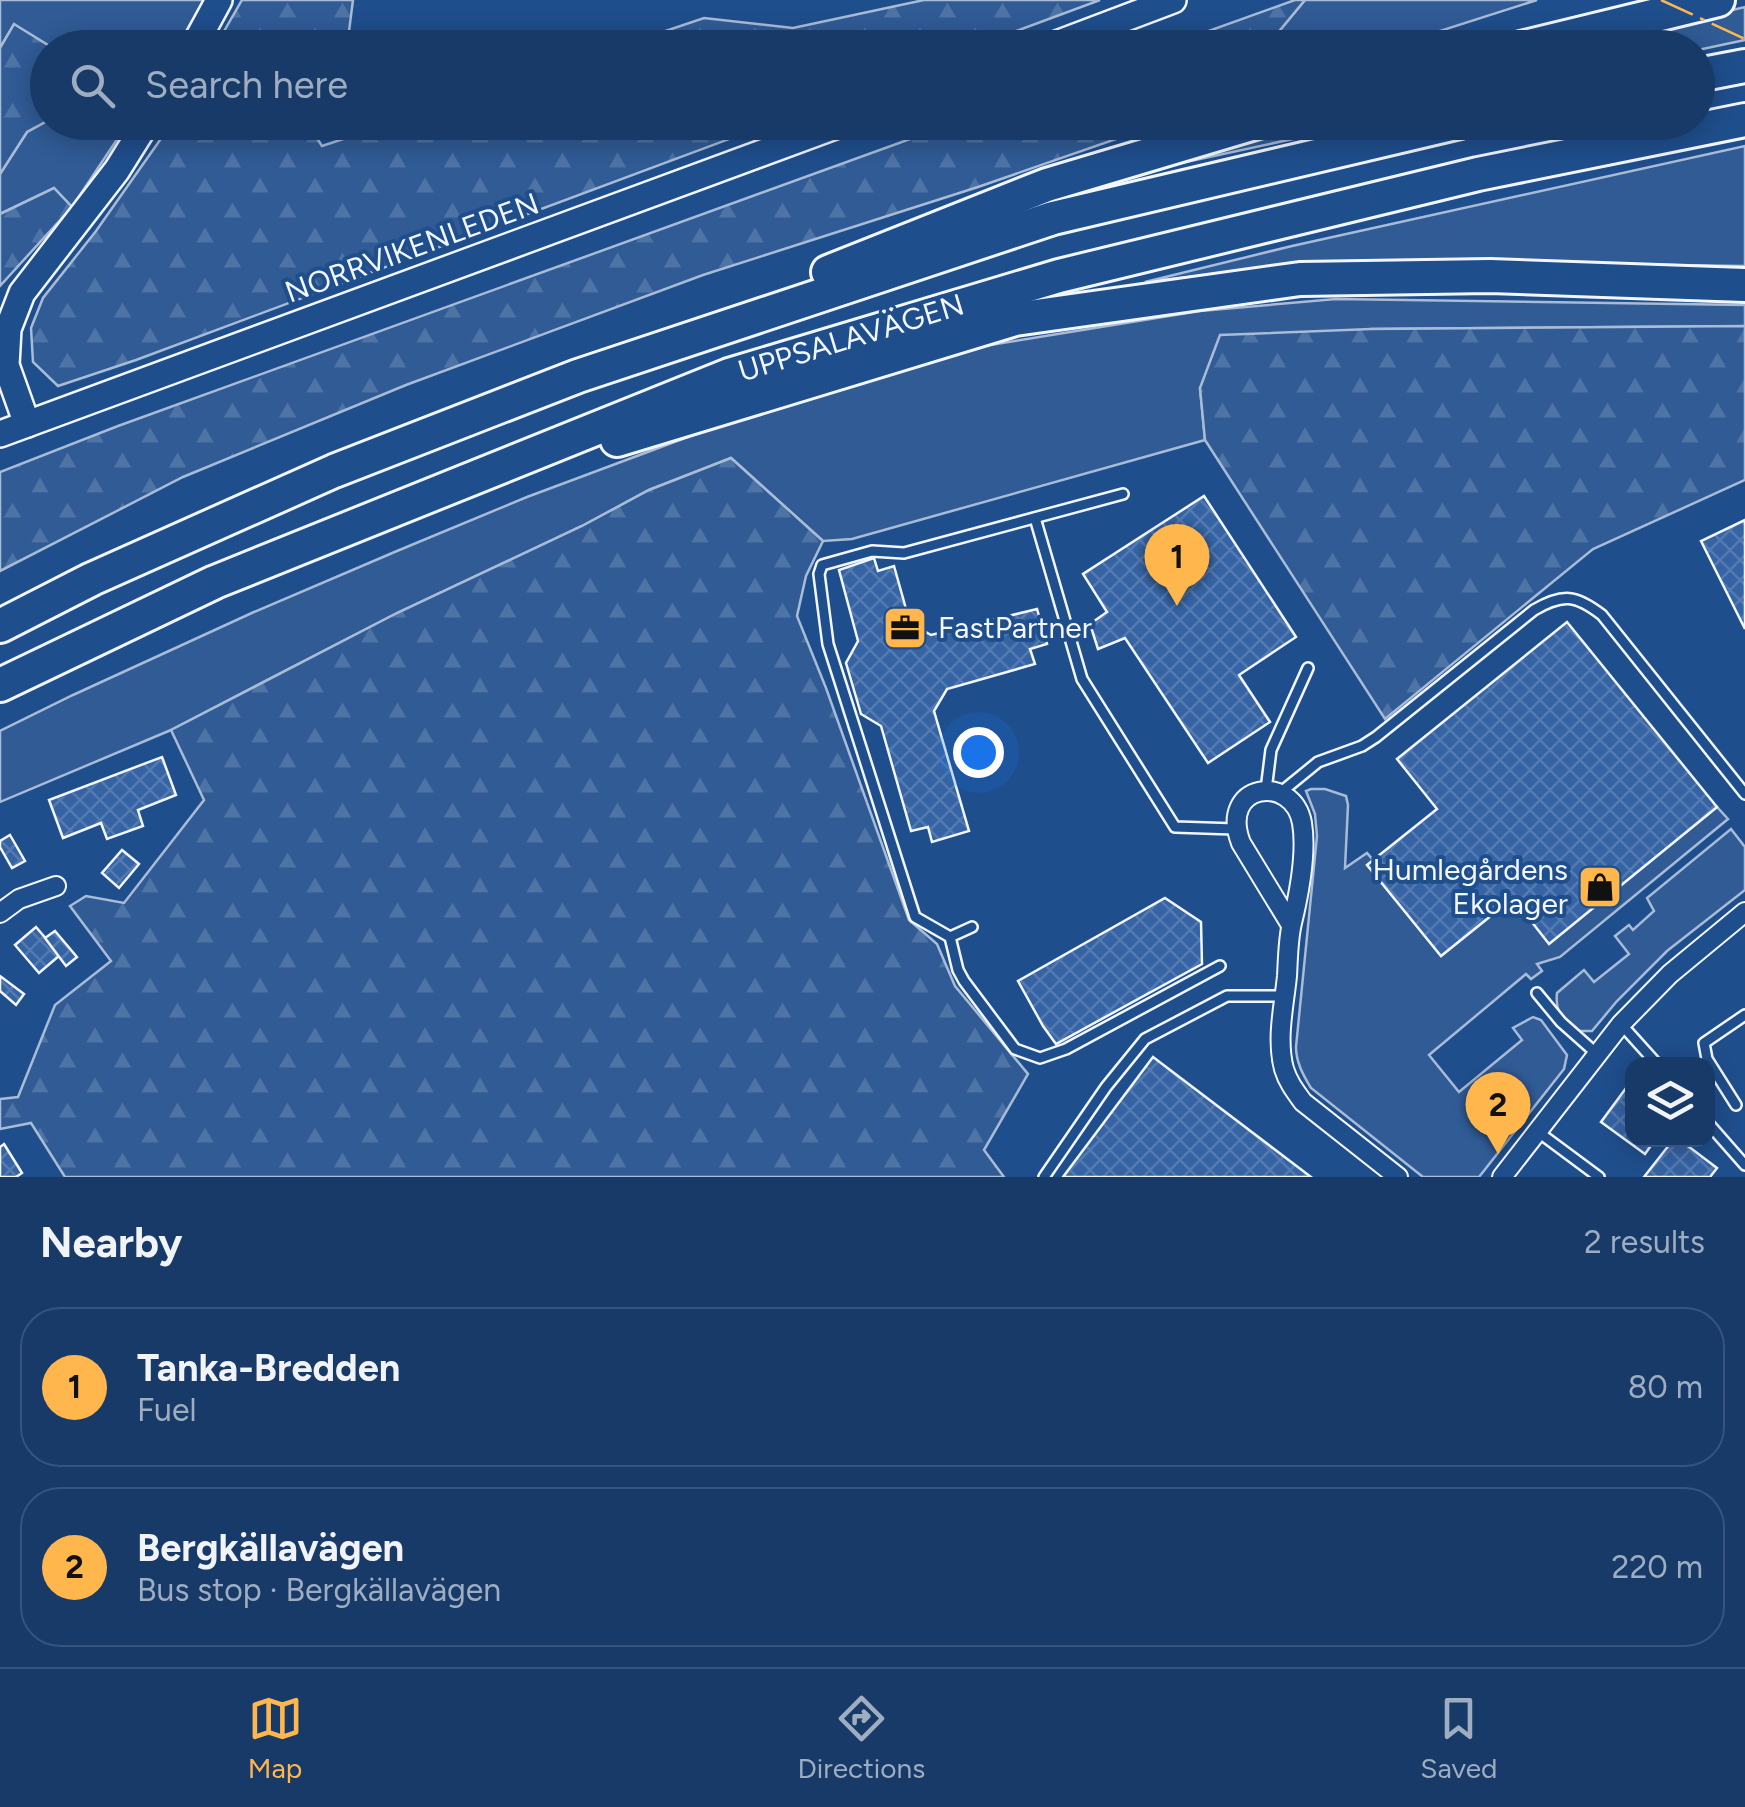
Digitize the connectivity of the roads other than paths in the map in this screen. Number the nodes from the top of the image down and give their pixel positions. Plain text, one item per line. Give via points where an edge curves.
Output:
1 (219, 0) edge
2 (1173, 0) edge
3 (1718, 0) edge
4 (203, 30) edge
5 (1094, 30) edge
6 (1596, 30) edge
7 (1745, 66) edge
8 (1715, 72) edge
9 (1745, 120) edge
10 (1715, 126) edge
11 (136, 140) edge
12 (797, 140) edge
13 (1198, 140) edge
14 (1384, 140) edge
15 (1646, 140) edge
16 (1745, 285) edge
17 (578, 376) junction
18 (27, 424) junction
19 (0, 434) edge
20 (1124, 494) dead end
21 (402, 506) junction
22 (1035, 518) junction
23 (0, 626) edge
24 (1308, 668) dead end
25 (0, 685) edge
26 (1273, 792) junction
27 (1745, 794) edge
28 (1235, 829) junction
29 (56, 886) dead end
30 (1745, 912) edge
31 (0, 913) edge
32 (1292, 925) junction
33 (972, 927) dead end
34 (950, 937) junction
35 (1220, 966) dead end
36 (1538, 994) dead end
37 (1285, 996) junction
38 (1745, 1015) edge
39 (1622, 1024) junction
40 (1597, 1054) junction
41 (1651, 1057) edge
42 (1736, 1105) dead end
43 (1715, 1130) edge
44 (1537, 1131) junction
45 (1745, 1166) edge
46 (1044, 1177) edge
47 (1398, 1177) edge
48 (1502, 1177) edge
49 (1598, 1177) edge

1 - 4 main road
2 - 5 main road
3 - 6 highway
7 - 8 highway
9 - 10 highway, UPPSALAVÄGEN
11 - 18 main road via 22,292 8,328 6,365
12 - 18 main road, NORRVIKENLEDEN
13 - 17 highway via 1047,185
14 - 17 highway, UPPSALAVÄGEN via 1053,218
15 - 21 highway, UPPSALAVÄGEN via 1059,276 729,374
16 - 21 highway via 1490,276 1300,279 1014,318
17 - 23 highway, UPPSALAVÄGEN via 334,471
18 - 19 main road, NORRVIKENLEDEN
20 - 22 lane
21 - 25 highway, UPPSALAVÄGEN via 215,582
22 - 28 lane via 1082,679 1175,827
22 - 34 lane via 904,553 872,552 822,565 819,574 828,644 915,917
24 - 26 lane via 1271,750
26 - 27 lane via 1318,762 1376,737 1534,610 1568,597 1602,614
26 - 28 street via 1244,800
26 - 32 street via 1290,800 1302,822
28 - 32 street
29 - 31 street
30 - 39 street
32 - 37 street
33 - 34 lane
34 - 35 lane via 958,970 981,1004 1016,1048 1040,1058
36 - 40 lane
37 - 46 lane via 1227,996 1145,1039
37 - 47 street via 1283,1066 1291,1086 1322,1119
38 - 42 lane via 1704,1042 1706,1059
39 - 40 street
39 - 41 lane
40 - 44 street
43 - 45 lane
44 - 48 street
44 - 49 lane

